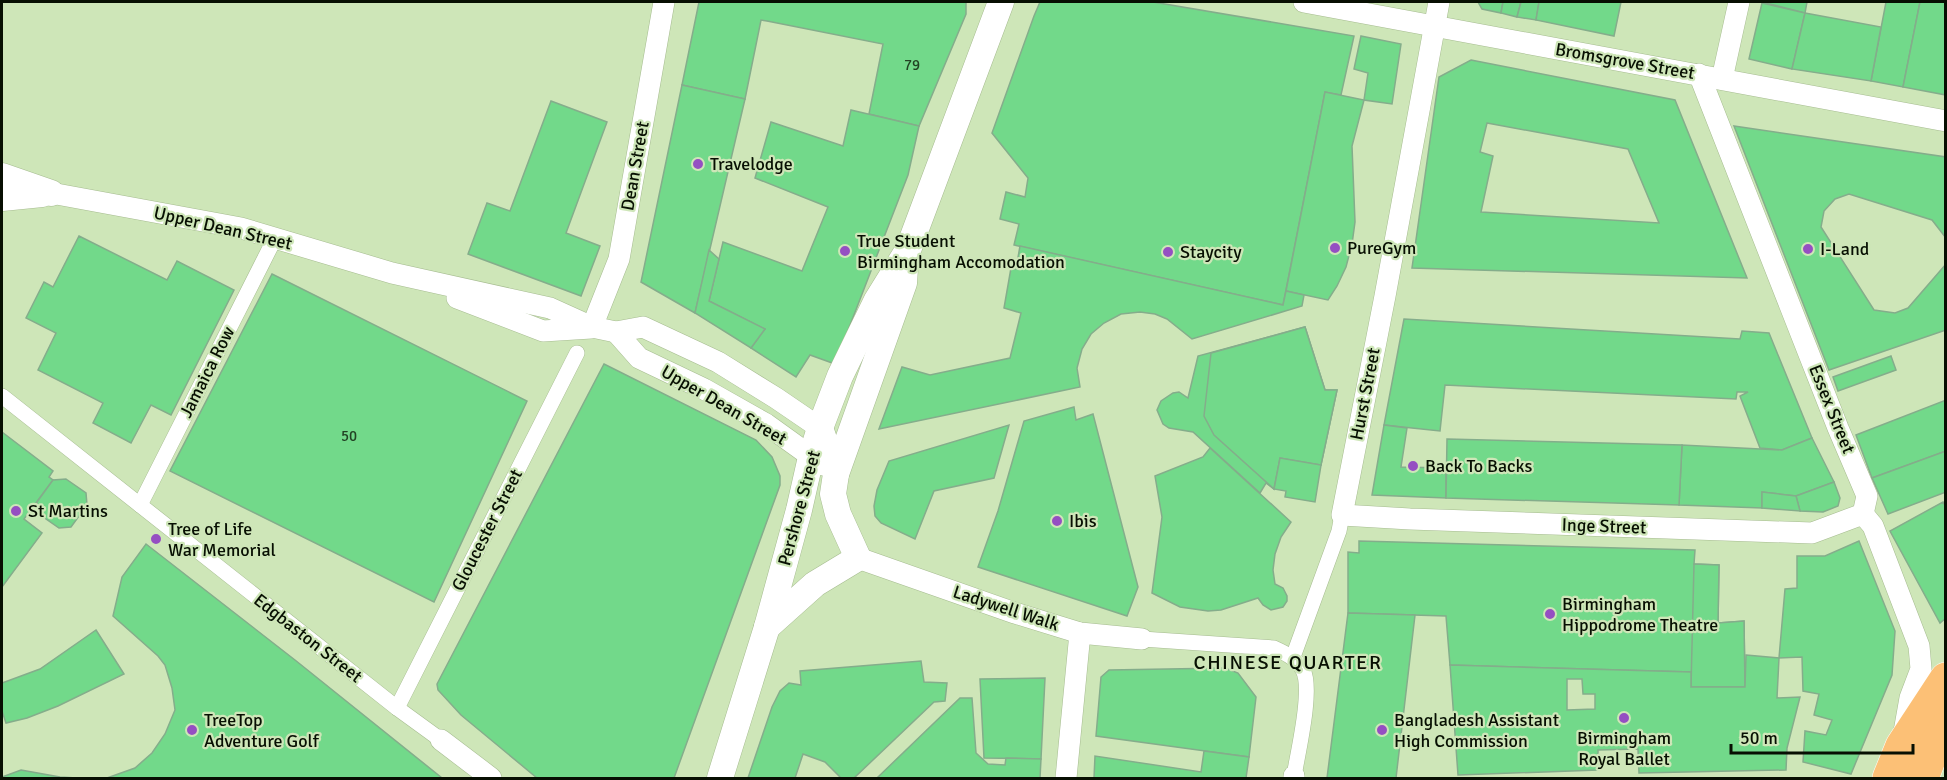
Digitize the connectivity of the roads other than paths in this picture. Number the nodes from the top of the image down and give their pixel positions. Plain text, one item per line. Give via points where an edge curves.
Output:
1 (664, 2) edge
2 (1001, 2) edge
3 (1304, 2) edge
4 (1439, 2) edge
5 (1739, 2) edge
6 (1435, 26) junction
7 (1699, 74) junction
8 (1722, 79) junction
9 (1946, 120) edge
10 (2, 176) edge
11 (51, 193) junction
12 (2, 198) edge
13 (275, 238) junction
14 (908, 250) junction
15 (592, 327) junction
16 (616, 332) junction
17 (577, 353) dead end
18 (2, 396) edge
19 (820, 428) junction
20 (811, 457) junction
21 (836, 474) junction
22 (140, 505) junction
23 (1863, 513) junction
24 (1342, 515) junction
25 (858, 558) junction
26 (767, 627) junction
27 (1080, 633) junction
28 (1142, 639) joint
29 (1293, 657) junction
30 (1946, 679) edge
31 (397, 708) junction
32 (1946, 729) edge
33 (441, 740) joint
34 (1902, 746) junction
35 (1294, 777) edge
36 (491, 778) edge
37 (720, 778) edge
38 (1066, 778) edge
39 (1889, 778) edge
40 (1922, 778) edge

1 - 15 street, Dean Street via 619,259
2 - 14 street, Pershore Street
3 - 6 street, Bromsgrove Street
4 - 6 street, Hurst Street
5 - 8 street
6 - 7 street, Bromsgrove Street
6 - 24 street, Hurst Street
7 - 8 street, Bromsgrove Street
7 - 23 street, Essex Street via 1868,496
8 - 9 street, Bromsgrove Street
10 - 11 street
11 - 12 street
11 - 13 street, Upper Dean Street
13 - 15 street, Upper Dean Street via 392,273 550,308
13 - 22 street, Jamaica Row
14 - 19 street, Pershore Street via 877,300
14 - 21 street, Pershore Street via 904,283
15 - 16 street, Upper Dean Street
16 - 19 street, Upper Dean Street via 643,327 718,362
16 - 20 street, Upper Dean Street via 639,358 766,424
17 - 31 street, Gloucester Street
18 - 22 street, Edgbaston Street
19 - 20 street, Pershore Street
19 - 21 street
20 - 21 street, Upper Dean Street
20 - 26 street, Pershore Street
21 - 25 street via 833,494 838,514
22 - 31 street, Edgbaston Street
23 - 24 street, Inge Street via 1812,533
23 - 34 street via 1874,526 1919,646 1921,669 1910,698
24 - 29 street, Hurst Street
25 - 26 street via 815,584
25 - 27 street, Ladywell Walk
26 - 37 street, Pershore Street
27 - 28 street, Ladywell Walk
27 - 38 street
28 - 29 street, Ladywell Walk via 1274,648
29 - 35 street via 1304,671 1307,691
30 - 34 highway
31 - 33 street, Edgbaston Street
32 - 40 highway via 1932,749
33 - 36 street, Edgbaston Street
34 - 39 highway

